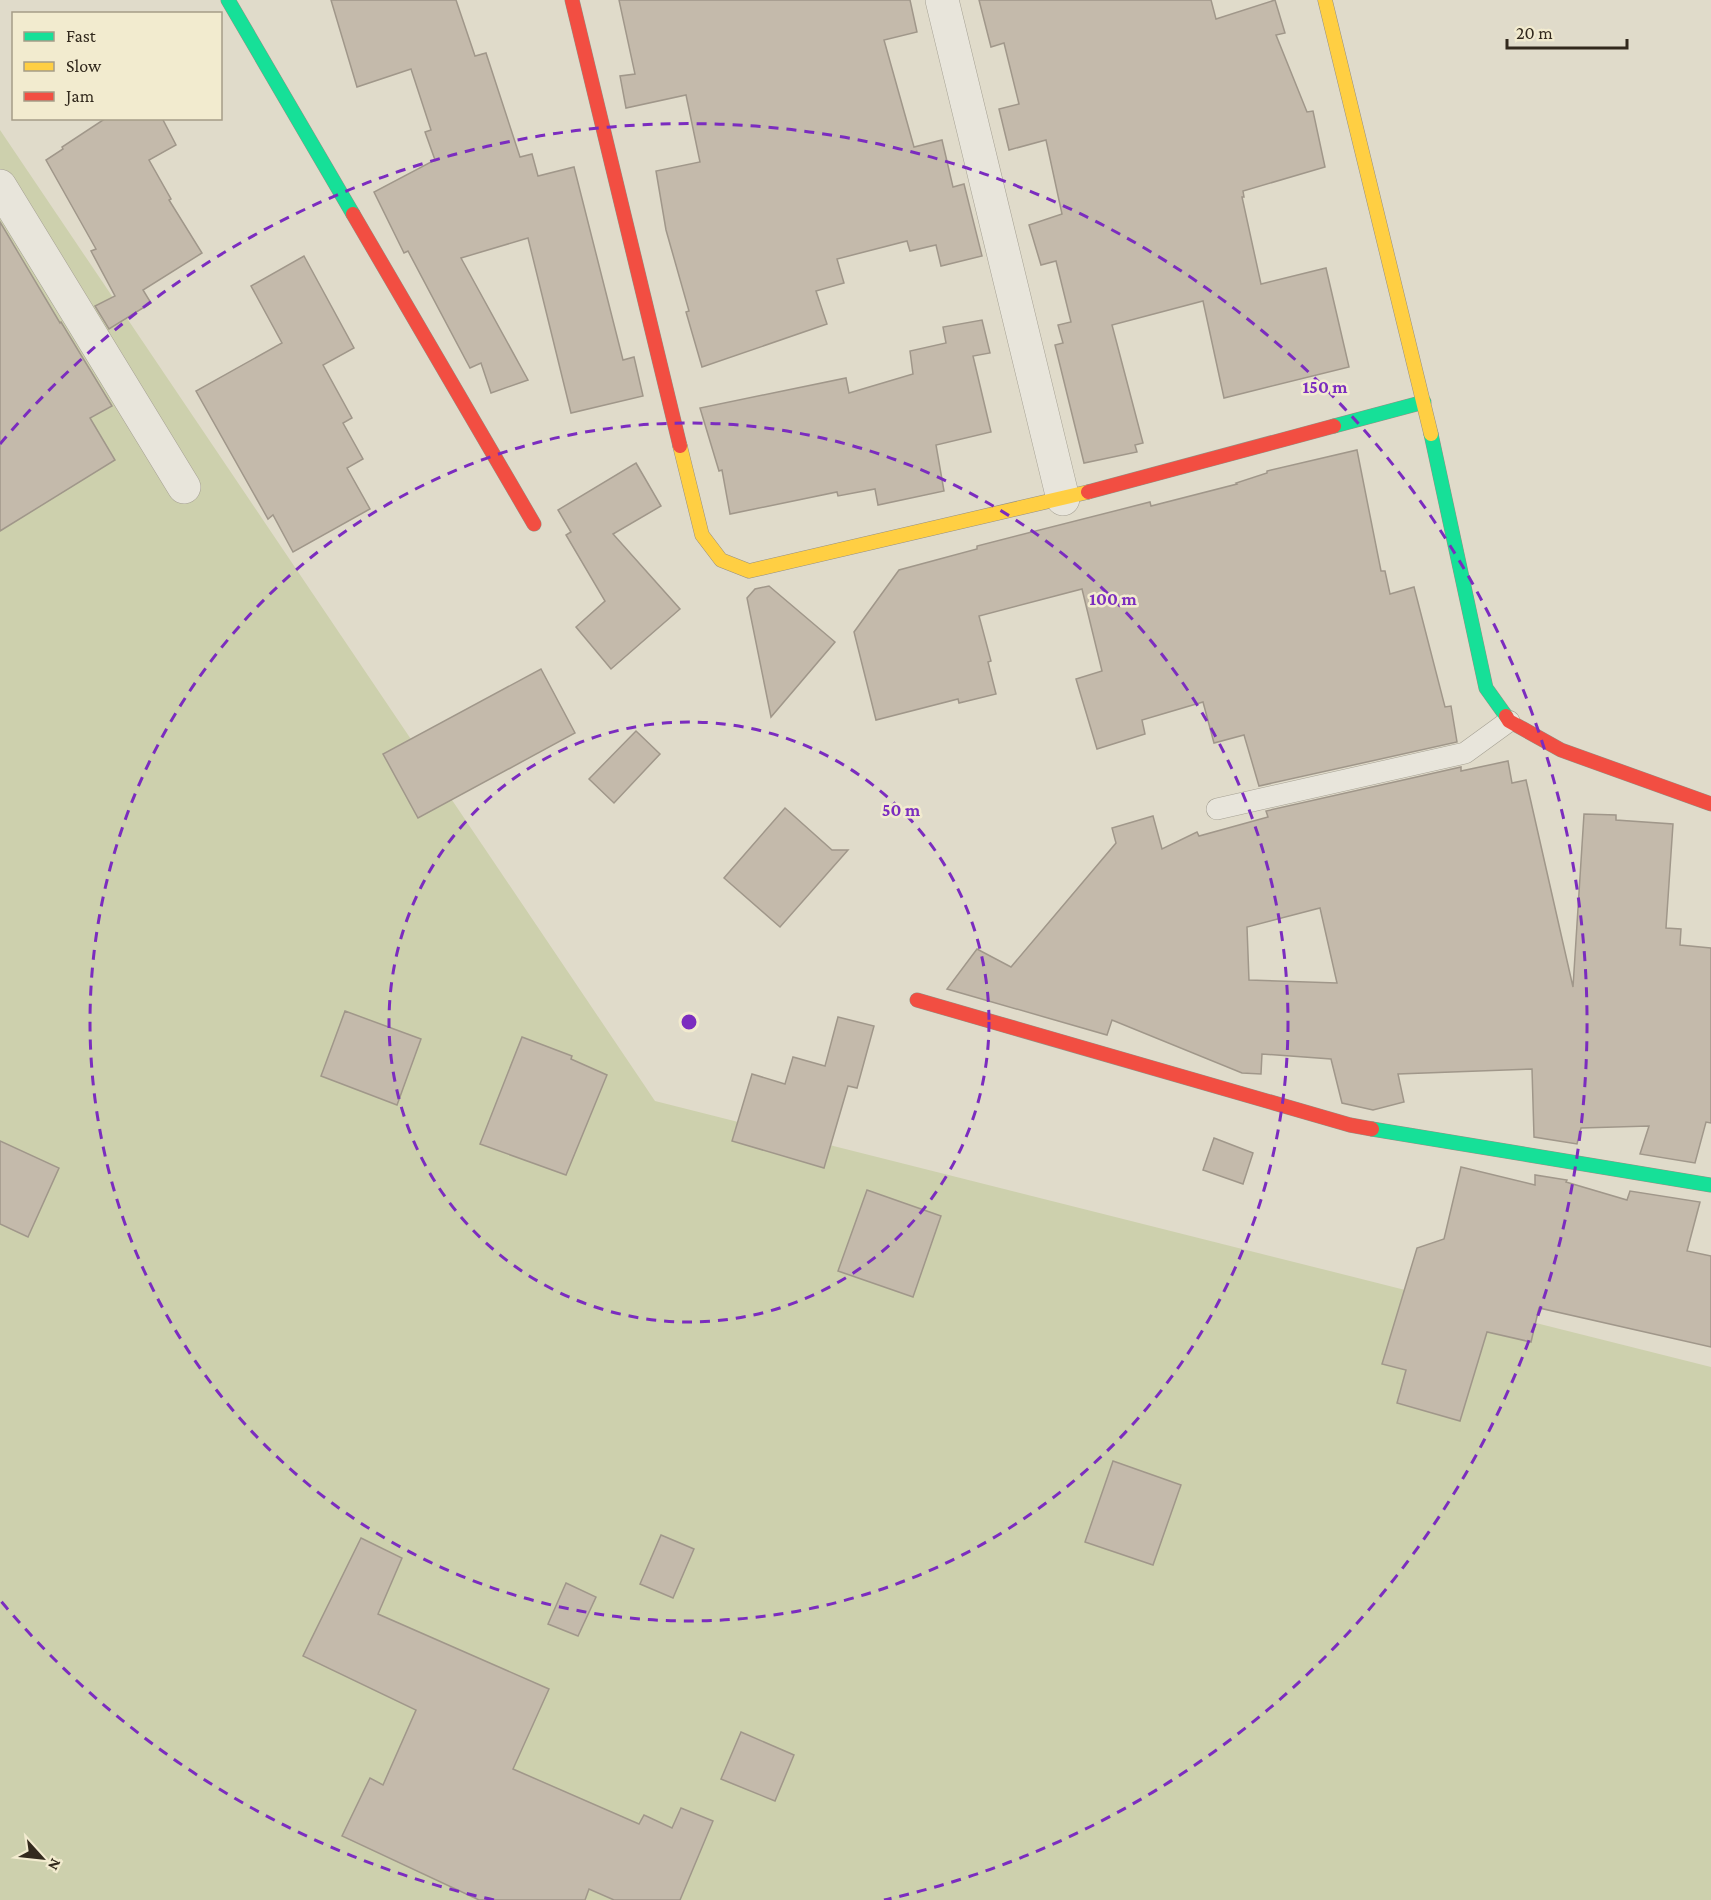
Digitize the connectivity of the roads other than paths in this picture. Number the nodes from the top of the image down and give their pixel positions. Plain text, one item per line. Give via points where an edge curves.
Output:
1 (228, 0) edge
2 (572, 0) edge
3 (942, 0) edge
4 (1325, 0) edge
5 (0, 186) edge
6 (1424, 402) junction
7 (184, 488) dead end
8 (1063, 499) junction
9 (534, 524) dead end
10 (1509, 721) junction
11 (1711, 804) edge
12 (1216, 809) dead end
13 (917, 1000) dead end
14 (1711, 1185) edge

1 - 9 street
2 - 8 street via 702,535 721,560 749,571
3 - 8 street
4 - 6 street
5 - 7 street
6 - 8 street
6 - 10 street via 1486,687
10 - 11 street via 1561,750
10 - 12 lane via 1465,753
13 - 14 street via 1350,1125

